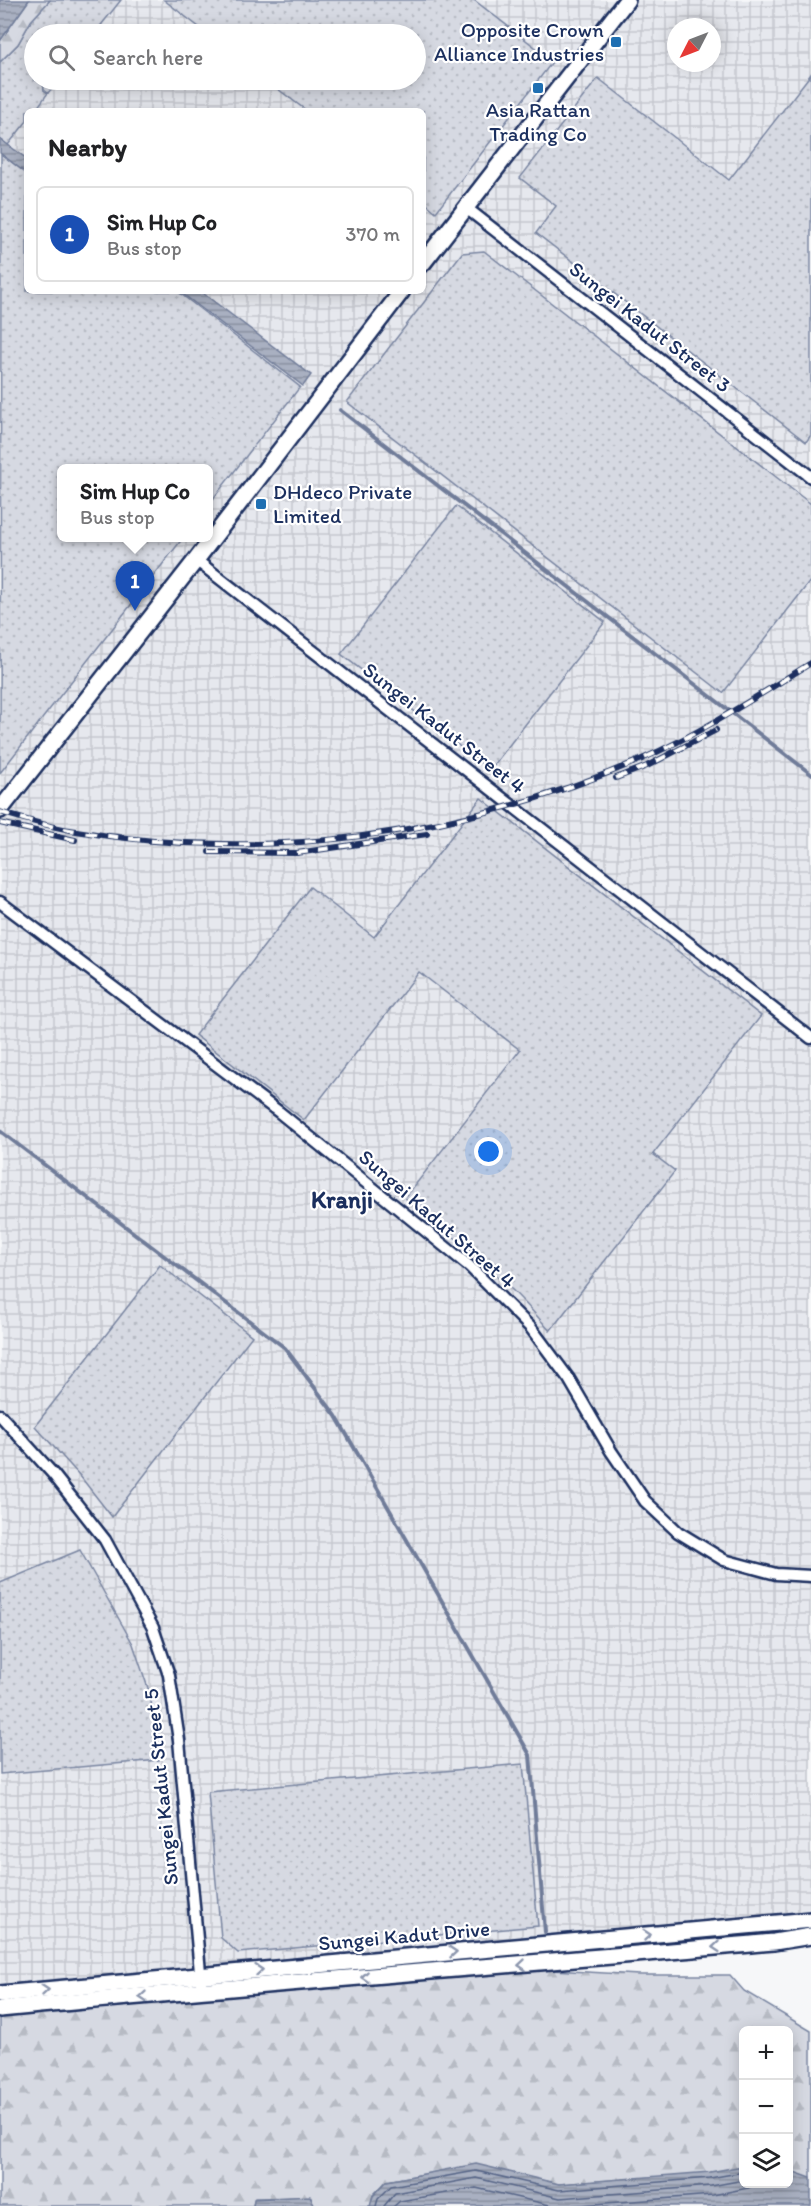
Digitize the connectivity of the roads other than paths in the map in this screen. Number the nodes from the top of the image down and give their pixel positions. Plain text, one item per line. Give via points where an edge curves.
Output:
1 (627, 0) edge
2 (465, 207) junction
3 (426, 259) edge
4 (400, 294) edge
5 (811, 477) edge
6 (213, 538) edge
7 (210, 542) edge
8 (196, 560) junction
9 (0, 810) edge
10 (0, 902) edge
11 (811, 1038) edge
12 (0, 1415) edge
13 (811, 1576) edge
14 (811, 1920) edge
15 (811, 1936) edge
16 (201, 1984) junction
17 (0, 1994) edge
18 (0, 2009) edge

1 - 2 main road
2 - 3 main road
2 - 5 street, Sungei Kadut Street 3
4 - 6 main road
7 - 8 main road
8 - 9 main road
8 - 11 street, Sungei Kadut Street 4
10 - 13 street, Sungei Kadut Street 4 via 279,1112 469,1266 531,1328 569,1379 645,1501 678,1532 724,1560 776,1574
12 - 16 street, Sungei Kadut Street 5 via 105,1540 153,1628 169,1675 179,1740
16 -> 14 main road, Sungei Kadut Drive via 530,1945
15 -> 16 main road, Sungei Kadut Drive via 556,1962 274,1984
17 -> 16 main road, Sungei Kadut Drive
16 -> 18 main road, Sungei Kadut Drive

